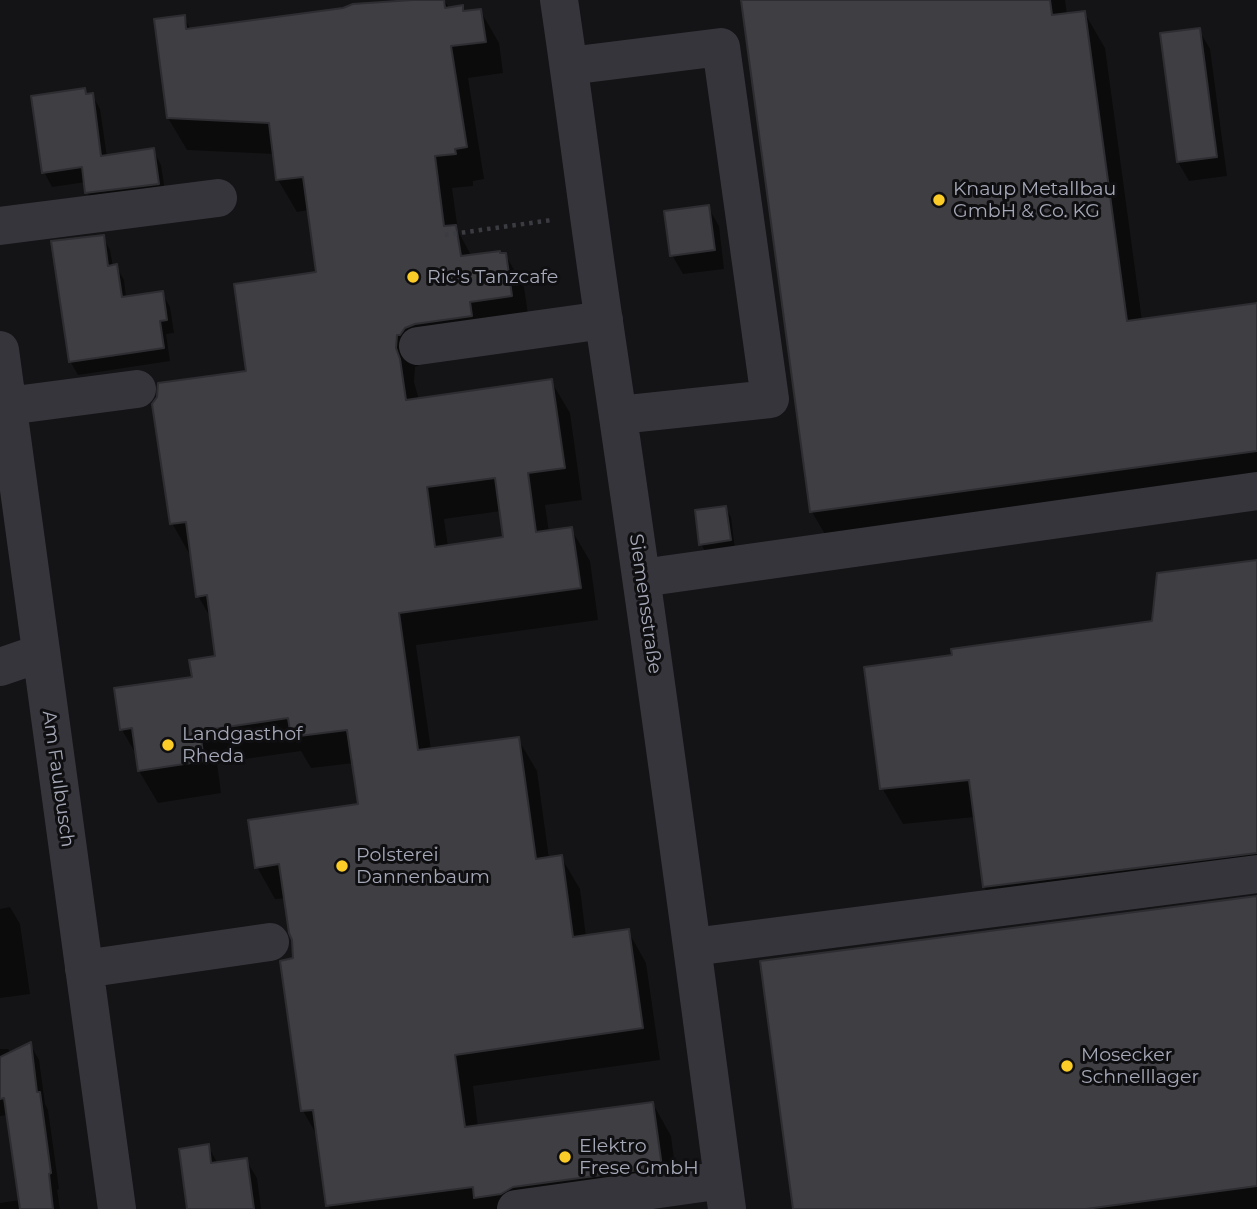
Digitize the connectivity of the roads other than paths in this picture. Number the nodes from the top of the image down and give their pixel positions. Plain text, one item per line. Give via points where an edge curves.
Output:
1 (559, 0) edge
2 (569, 66) junction
3 (219, 198) dead end
4 (0, 226) edge
5 (604, 320) junction
6 (418, 346) dead end
7 (0, 350) edge
8 (137, 389) dead end
9 (8, 406) junction
10 (619, 415) junction
11 (1257, 491) edge
12 (642, 578) junction
13 (41, 653) junction
14 (0, 667) edge
15 (1257, 874) edge
16 (270, 942) dead end
17 (692, 947) junction
18 (84, 969) junction
19 (725, 1194) edge
20 (117, 1209) edge
21 (516, 1209) edge

1 - 2 street, Siemensstraße
2 - 5 street, Siemensstraße
2 - 10 street via 721,47 770,399
3 - 4 street
5 - 6 street
5 - 10 street, Siemensstraße
7 - 9 street, Am Faulbusch
8 - 9 street
9 - 13 street, Am Faulbusch
10 - 12 street, Siemensstraße
11 - 12 street
12 - 17 street, Siemensstraße
13 - 14 street
13 - 18 street, Am Faulbusch
15 - 17 street
16 - 18 street
17 - 19 street, Siemensstraße
18 - 20 street, Am Faulbusch
19 - 21 street

